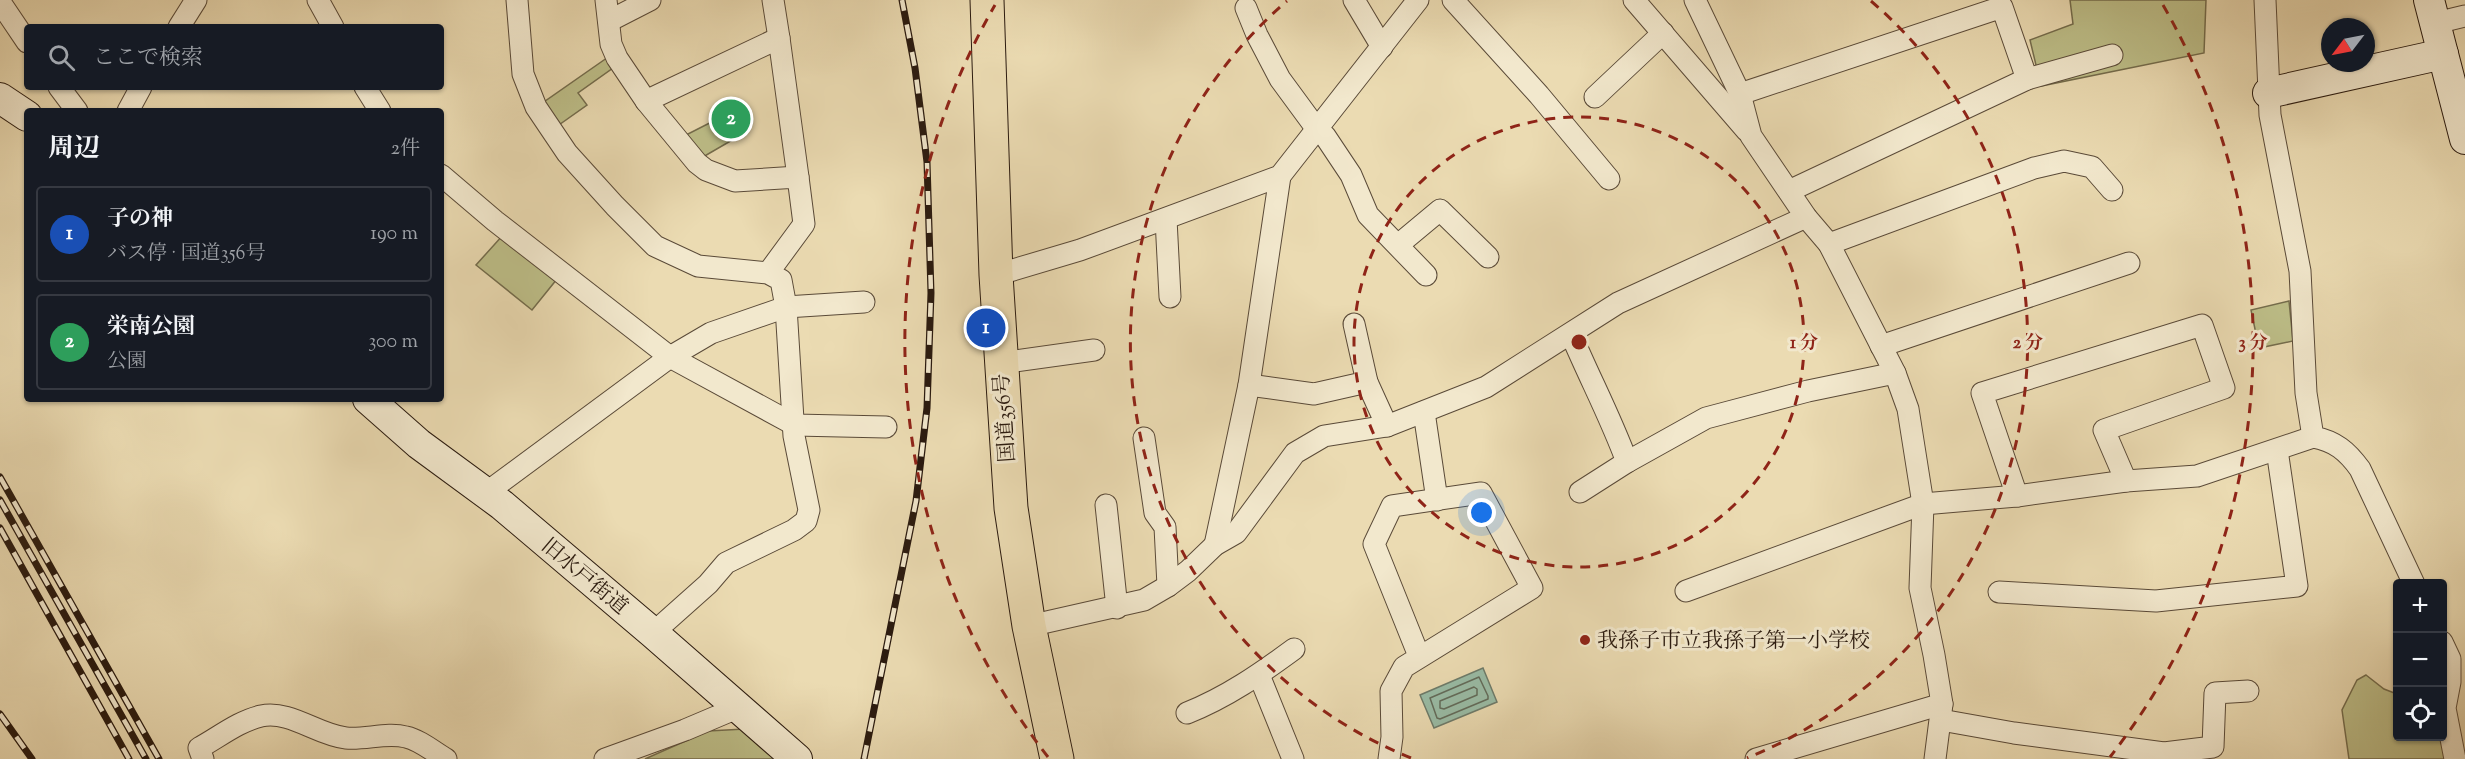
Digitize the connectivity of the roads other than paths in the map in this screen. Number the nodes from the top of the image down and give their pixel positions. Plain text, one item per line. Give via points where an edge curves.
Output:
1 (196, 0) edge
2 (318, 0) edge
3 (518, 0) edge
4 (650, 0) edge
5 (773, 0) edge
6 (987, 0) edge
7 (1354, 0) edge
8 (1418, 0) edge
9 (1453, 0) edge
10 (1634, 0) edge
11 (1695, 0) edge
12 (2265, 0) edge
13 (0, 2) edge
14 (1246, 8) dead end
15 (608, 10) edge
16 (2432, 12) edge
17 (2465, 16) edge
18 (181, 24) edge
19 (331, 24) edge
20 (1663, 33) junction
21 (24, 38) edge
22 (779, 38) junction
23 (1382, 47) junction
24 (2443, 54) junction
25 (2112, 56) dead end
26 (2027, 79) junction
27 (60, 90) edge
28 (139, 90) edge
29 (367, 90) edge
30 (2268, 93) junction
31 (1740, 94) junction
32 (1595, 97) dead end
33 (0, 98) edge
34 (646, 101) junction
35 (75, 108) edge
36 (130, 108) edge
37 (378, 108) edge
38 (24, 114) edge
39 (1316, 128) junction
40 (1751, 136) junction
41 (2465, 139) edge
42 (1280, 176) junction
43 (798, 177) junction
44 (444, 178) edge
45 (1609, 179) dead end
46 (2112, 190) dead end
47 (1789, 191) junction
48 (1806, 217) junction
49 (1166, 219) junction
50 (1829, 244) junction
51 (1398, 245) junction
52 (1488, 257) dead end
53 (2129, 263) dead end
54 (768, 273) junction
55 (996, 275) junction
56 (1426, 275) dead end
57 (1170, 297) dead end
58 (864, 302) dead end
59 (786, 307) junction
60 (1354, 324) dead end
61 (1571, 334) junction
62 (1881, 346) junction
63 (1094, 350) dead end
64 (670, 357) junction
65 (1001, 363) junction
66 (1895, 373) junction
67 (1368, 382) junction
68 (1249, 385) junction
69 (371, 402) edge
70 (1424, 412) junction
71 (795, 425) junction
72 (1387, 426) junction
73 (886, 428) dead end
74 (2313, 436) junction
75 (1144, 438) dead end
76 (2277, 450) junction
77 (1627, 462) junction
78 (2126, 481) junction
79 (1580, 492) dead end
80 (486, 493) junction
81 (2017, 496) junction
82 (1437, 501) junction
83 (1923, 504) junction
84 (1106, 505) dead end
85 (1215, 545) junction
86 (2412, 579) edge
87 (1168, 586) junction
88 (1686, 591) dead end
89 (1999, 592) dead end
90 (1117, 608) junction
91 (1029, 626) junction
92 (653, 633) junction
93 (1294, 649) dead end
94 (2447, 653) edge
95 (1419, 656) junction
96 (1259, 675) junction
97 (2248, 691) dead end
98 (738, 708) junction
99 (1941, 712) junction
100 (1187, 713) dead end
101 (203, 759) edge
102 (446, 759) edge
103 (605, 759) edge
104 (797, 759) edge
105 (1057, 759) edge
106 (1293, 759) edge
107 (1389, 759) edge
108 (1756, 759) edge
109 (1935, 759) edge
110 (2455, 759) edge

1 - 18 street
2 - 19 street
3 - 54 street via 523,74 536,107 567,153 615,206 655,246 698,266
4 - 15 street
5 - 22 street
6 - 55 highway, 国道356号
7 - 23 street
8 - 23 street
9 - 45 street
10 - 20 street
11 - 31 street
12 - 30 street
13 - 21 street
14 - 39 street via 1280,79
15 - 34 street via 614,53
16 - 17 street
16 - 24 street
20 - 32 street
20 - 40 street
22 - 34 street
22 - 43 street
23 - 39 street
24 - 30 street
24 - 41 street
25 - 26 street
26 - 31 street via 2002,6
26 - 47 street
27 - 35 street
28 - 36 street
29 - 37 street
30 - 74 street via 2300,271 2306,393
31 - 40 street
33 - 38 street
34 - 43 street via 706,170 735,181
39 - 42 street
39 - 51 street via 1351,175 1368,215
40 - 47 street
42 - 49 street
42 - 68 street
43 - 54 street via 804,224
44 - 64 street
46 - 50 street via 2092,167 2064,161 2034,168
47 - 48 street
48 - 50 street
48 - 61 street via 1618,303
49 - 55 street
49 - 57 street
50 - 62 street
51 - 52 street via 1440,210
51 - 56 street
53 - 62 street
54 - 59 street via 781,280
55 - 65 highway, 国道356号
58 - 59 street
59 - 64 street via 711,333
59 - 71 street
60 - 67 street
61 - 70 street via 1486,387
61 - 77 street
62 - 66 street
63 - 65 street
64 - 71 street
64 - 80 street
65 - 91 highway, 国道356号 via 1011,508
66 - 77 street via 1707,418
66 - 83 street via 1908,409
67 - 68 street via 1314,394
67 - 72 street
68 - 85 street
69 - 80 street, 旧水戸街道 via 419,444
70 - 72 street
70 - 82 street
71 - 73 street
71 - 92 street via 809,510 806,520 794,530 726,563
72 - 85 street via 1324,436 1295,453 1236,533
74 - 76 street
74 - 86 street via 2330,440 2349,454 2360,469
75 - 87 street via 1155,513 1165,527
76 - 78 street via 2197,476
76 - 89 street via 2298,586 2156,601
77 - 79 street
78 - 81 street
78 - 81 street via 2104,430 2224,388 2202,325 1982,393
80 - 92 street, 旧水戸街道
81 - 83 street
82 - 95 street via 1392,506 1374,544
82 - 95 street via 1481,493 1532,588
83 - 88 street
83 - 99 street via 1920,588
84 - 90 street
85 - 87 street
87 - 90 street via 1144,600
90 - 91 street
91 - 105 highway, 国道356号
92 - 98 street, 旧水戸街道
93 - 96 street
94 - 110 street via 2450,682 2445,708
95 - 107 street via 1404,667 1391,691
96 - 100 street via 1215,702
96 - 106 street
97 - 99 street via 2215,693 2213,747 2164,753 2024,734
98 - 103 street
98 - 104 street, 旧水戸街道
99 - 108 street
99 - 109 street
101 - 102 street via 200,748 246,721 274,715 346,738 403,736

